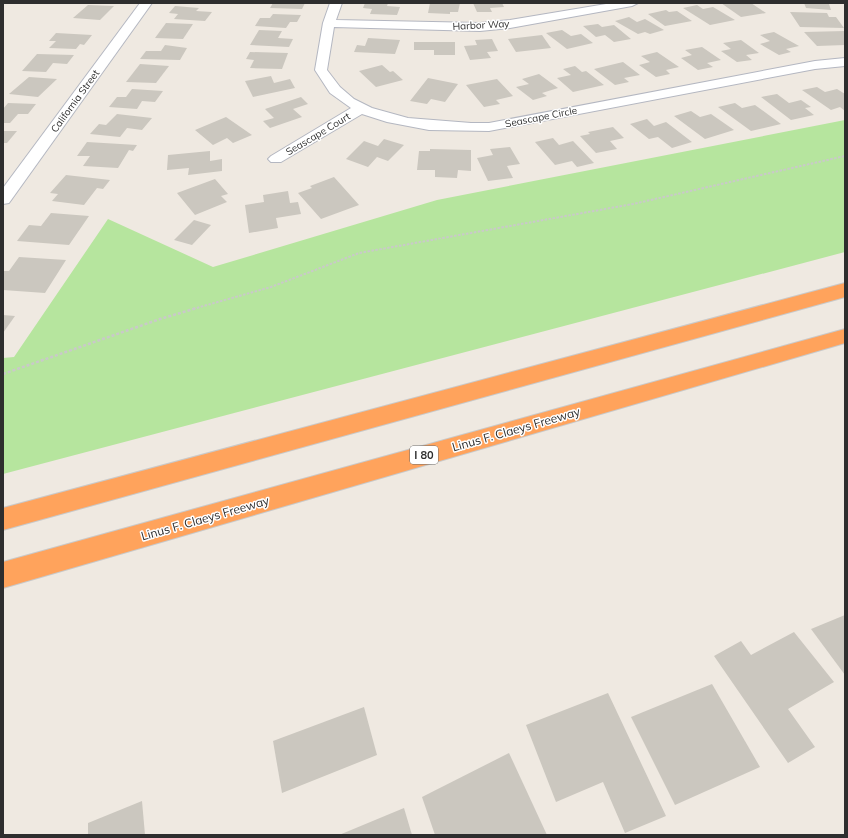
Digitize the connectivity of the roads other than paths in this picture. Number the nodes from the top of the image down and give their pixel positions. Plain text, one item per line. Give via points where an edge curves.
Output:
1 (146, 3) edge
2 (336, 3) edge
3 (632, 3) edge
4 (548, 7) dead end
5 (559, 16) junction
6 (329, 23) junction
7 (845, 62) edge
8 (360, 109) junction
9 (276, 159) dead end
10 (3, 199) edge
11 (845, 290) edge
12 (845, 336) edge
13 (3, 519) edge
14 (3, 575) edge

1 - 10 street, California Street
2 - 6 street, Seascape Circle
3 - 5 street, Harbor Way
4 - 5 street
5 - 6 street, Harbor Way via 480,27
6 - 8 street, Seascape Circle via 321,70 335,91
7 - 8 street, Seascape Circle via 815,65 489,127 428,125
8 - 9 street, Seascape Court
11 - 13 highway
12 - 14 highway, Linus F. Claeys Freeway / I 80

